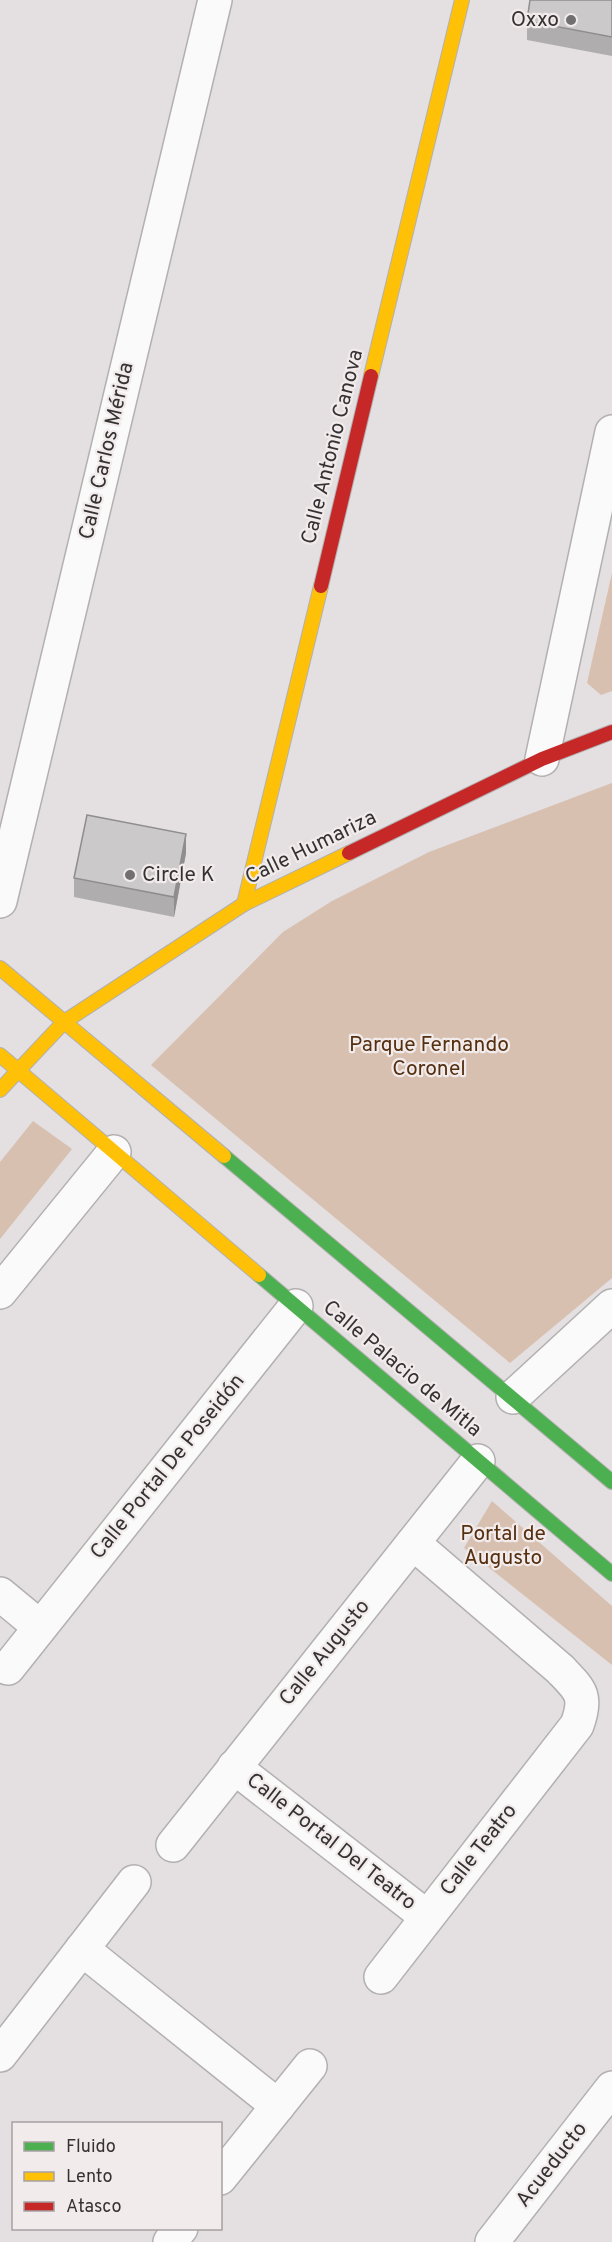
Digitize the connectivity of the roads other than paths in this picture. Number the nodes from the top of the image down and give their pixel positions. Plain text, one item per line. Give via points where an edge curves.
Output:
1 (215, 0) edge
2 (462, 0) edge
3 (612, 432) edge
4 (612, 732) edge
5 (542, 759) junction
6 (0, 901) edge
7 (244, 904) junction
8 (0, 968) edge
9 (64, 1022) junction
10 (0, 1055) edge
11 (17, 1070) junction
12 (0, 1090) edge
13 (114, 1152) junction
14 (0, 1292) edge
15 (296, 1306) junction
16 (612, 1306) edge
17 (513, 1397) junction
18 (478, 1461) junction
19 (612, 1482) edge
20 (413, 1543) junction
21 (612, 1574) edge
22 (0, 1594) edge
23 (40, 1628) junction
24 (8, 1668) dead end
25 (234, 1767) junction
26 (172, 1845) dead end
27 (134, 1882) dead end
28 (427, 1917) junction
29 (82, 1949) junction
30 (381, 1977) dead end
31 (0, 2055) edge
32 (310, 2066) dead end
33 (612, 2088) edge
34 (279, 2106) junction
35 (222, 2176) edge
36 (180, 2230) edge
37 (170, 2242) edge
38 (492, 2242) edge

1 - 6 street, Calle Carlos Mérida
2 - 7 street, Calle Antonio Canova
3 - 5 street
4 - 5 street, Calle Humariza
5 - 7 street, Calle Humariza
7 - 9 street, Calle Humariza
8 - 9 street
9 - 11 street, Calle Humariza
9 - 17 street
10 - 11 street, Calle Palacio de Mitla
11 - 12 street, Calle Humariza
11 - 13 street, Calle Palacio de Mitla
13 - 14 street
13 - 15 street, Calle Palacio de Mitla
15 - 18 street, Calle Palacio de Mitla
15 - 23 street, Calle Portal De Poseidón
16 - 17 street
17 - 19 street
18 - 20 street, Calle Augusto
18 - 21 street, Calle Palacio de Mitla
20 - 25 street, Calle Augusto
20 - 28 street, Calle Teatro via 560,1669 578,1688 584,1707 577,1725
22 - 23 street
23 - 24 street, Calle Portal De Poseidón
25 - 26 street, Calle Augusto
25 - 28 street, Calle Portal Del Teatro
27 - 29 street
28 - 30 street, Calle Teatro
29 - 31 street
29 - 34 street
32 - 34 street
33 - 38 street, Acueducto
34 - 35 street
36 - 37 street

